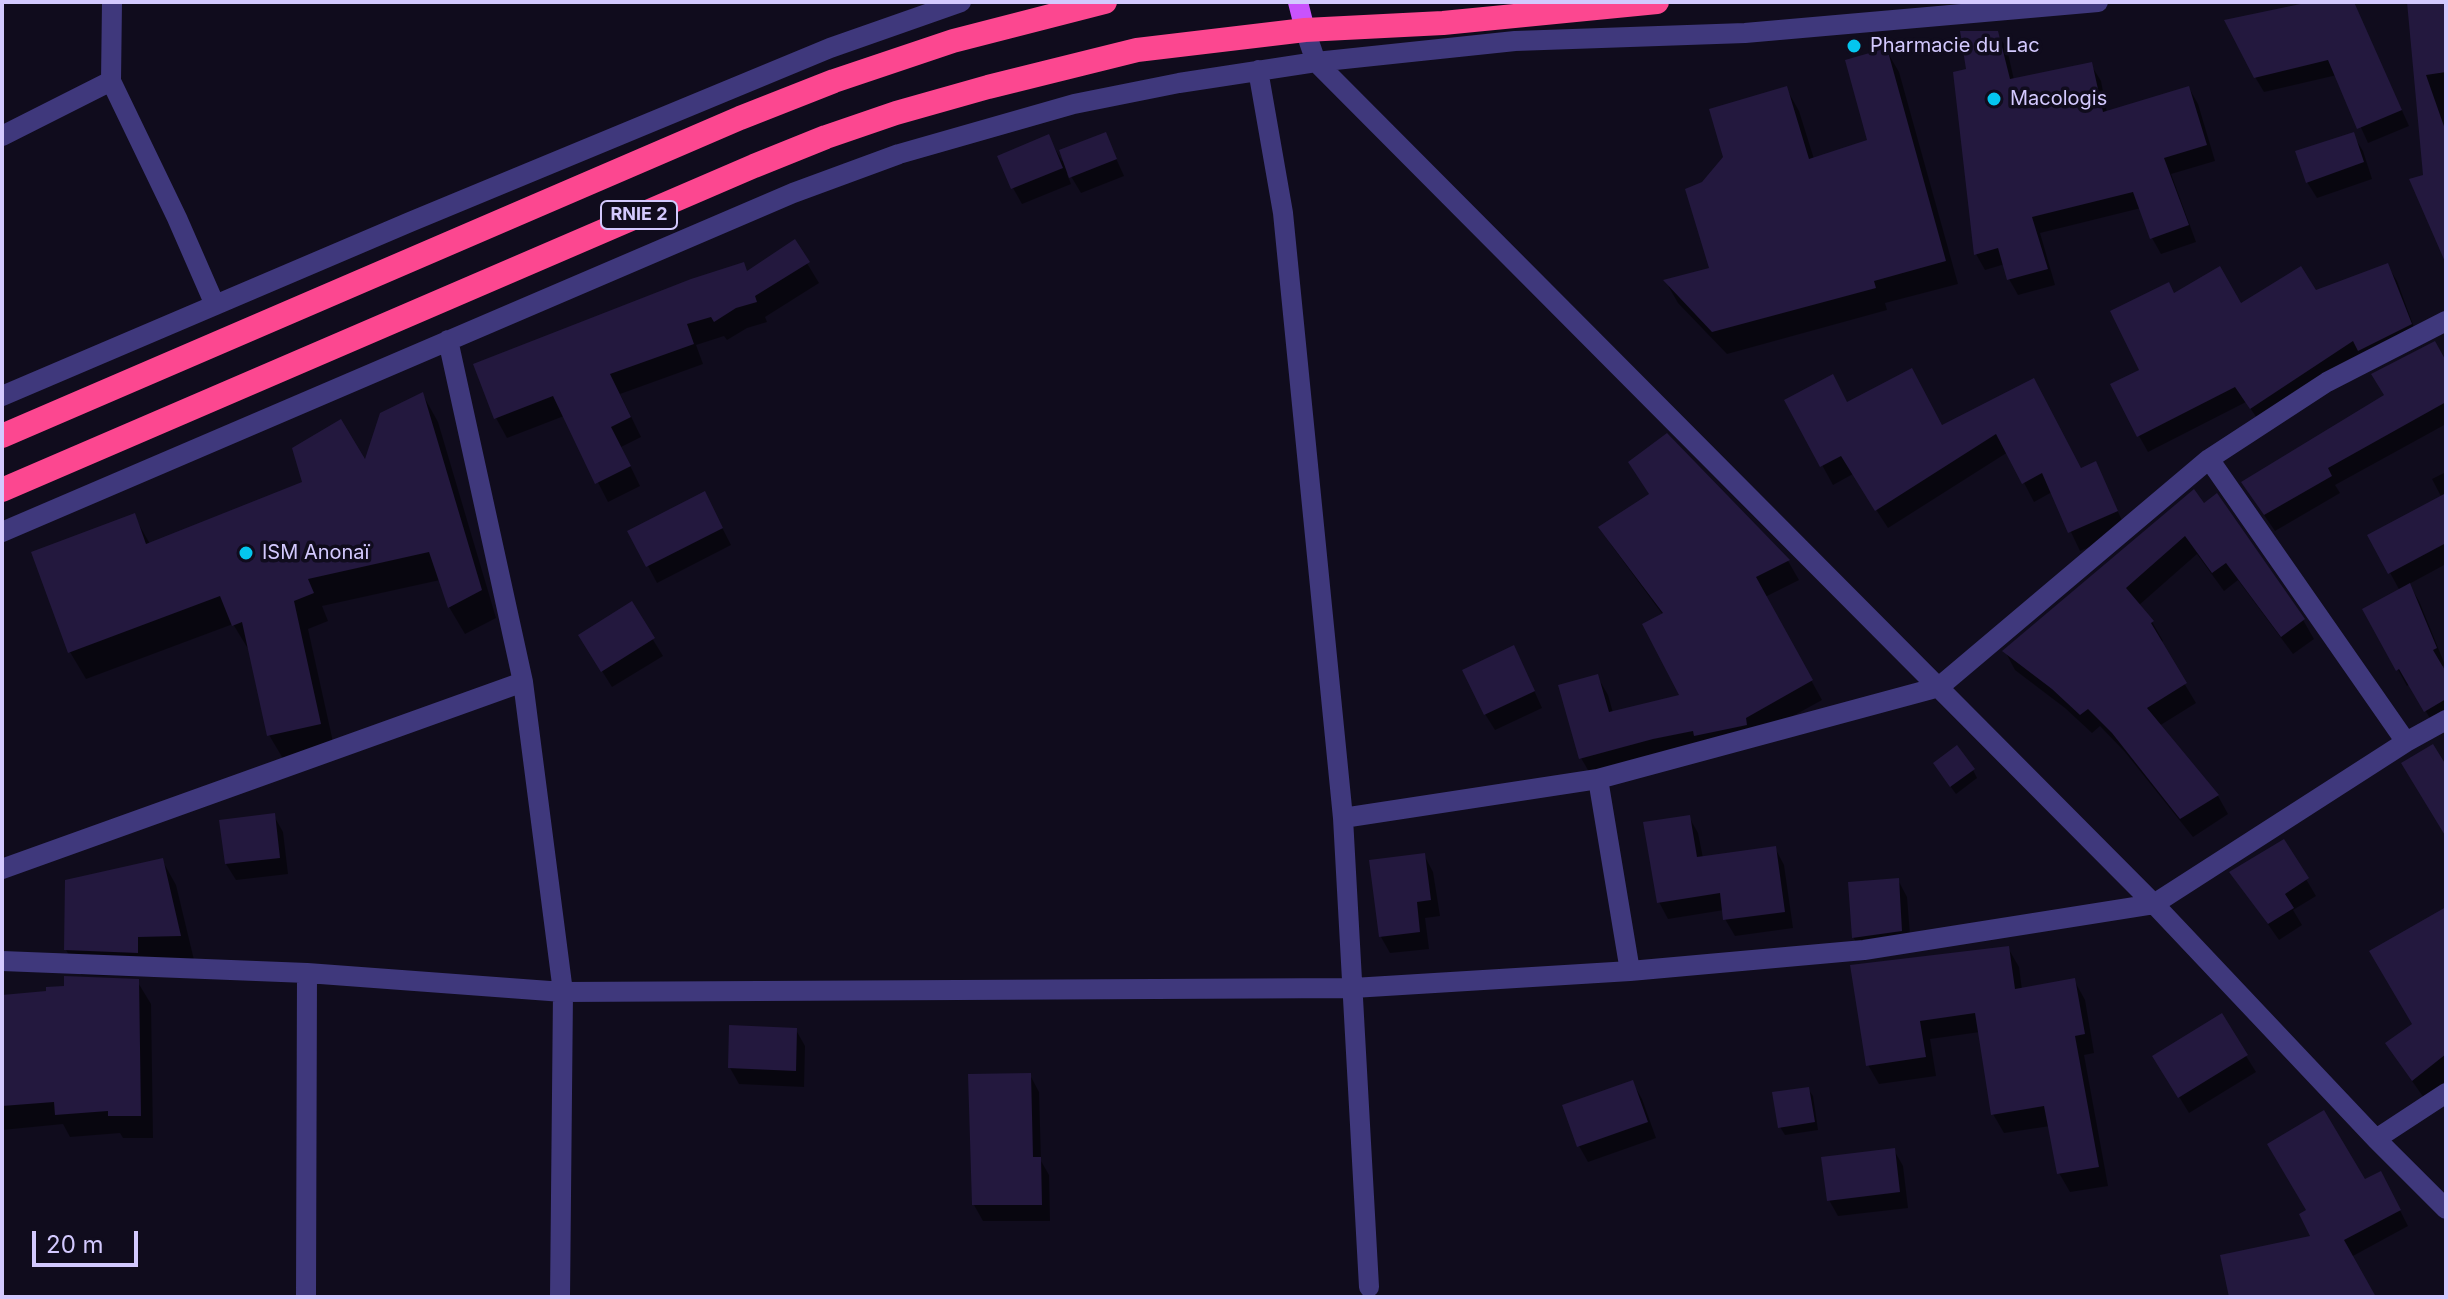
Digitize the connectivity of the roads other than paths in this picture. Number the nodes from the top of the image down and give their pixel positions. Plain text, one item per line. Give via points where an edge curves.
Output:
1 (112, 2) edge
2 (961, 2) edge
3 (1105, 2) edge
4 (1298, 2) edge
5 (1657, 2) edge
6 (2098, 2) edge
7 (1305, 30) junction
8 (1316, 62) junction
9 (1258, 70) junction
10 (111, 81) junction
11 (2, 136) edge
12 (215, 305) junction
13 (2446, 321) edge
14 (448, 340) junction
15 (2, 396) edge
16 (2, 436) edge
17 (2209, 459) junction
18 (2, 490) edge
19 (2, 532) edge
20 (523, 682) junction
21 (1939, 687) junction
22 (2446, 720) edge
23 (2406, 742) junction
24 (1598, 779) junction
25 (1343, 818) junction
26 (2, 869) edge
27 (2154, 904) junction
28 (2, 961) edge
29 (1630, 971) junction
30 (307, 973) junction
31 (1353, 988) junction
32 (563, 992) junction
33 (2446, 1093) edge
34 (2376, 1139) junction
35 (2446, 1209) edge
36 (1369, 1287) dead end
37 (306, 1297) edge
38 (560, 1297) edge

1 - 10 street
2 - 12 street via 830,48
3 - 16 highway, RNIE 2 / RNIE 2 via 953,41 753,112
4 - 7 main road
5 - 7 highway, RNIE 2 / RNIE 2
6 - 8 street via 1745,33 1515,41
7 - 8 street
7 - 18 highway, RNIE 2 / RNIE 2 via 1137,50 988,87 826,137
8 - 9 street
8 - 21 street
9 - 14 street via 1074,104 899,154 793,193
9 - 25 street via 1283,213
10 - 11 street
10 - 12 street
12 - 15 street
13 - 17 street via 2327,382
14 - 19 street
14 - 20 street
17 - 21 street
17 - 23 street
20 - 26 street
20 - 32 street
21 - 24 street
21 - 27 street
22 - 23 street
23 - 27 street
24 - 25 street
24 - 29 street
25 - 31 street
27 - 29 street via 1864,950
27 - 34 street
28 - 30 street
29 - 31 street
30 - 32 street
30 - 37 street
31 - 32 street
31 - 36 street
32 - 38 street
33 - 34 street
34 - 35 street

